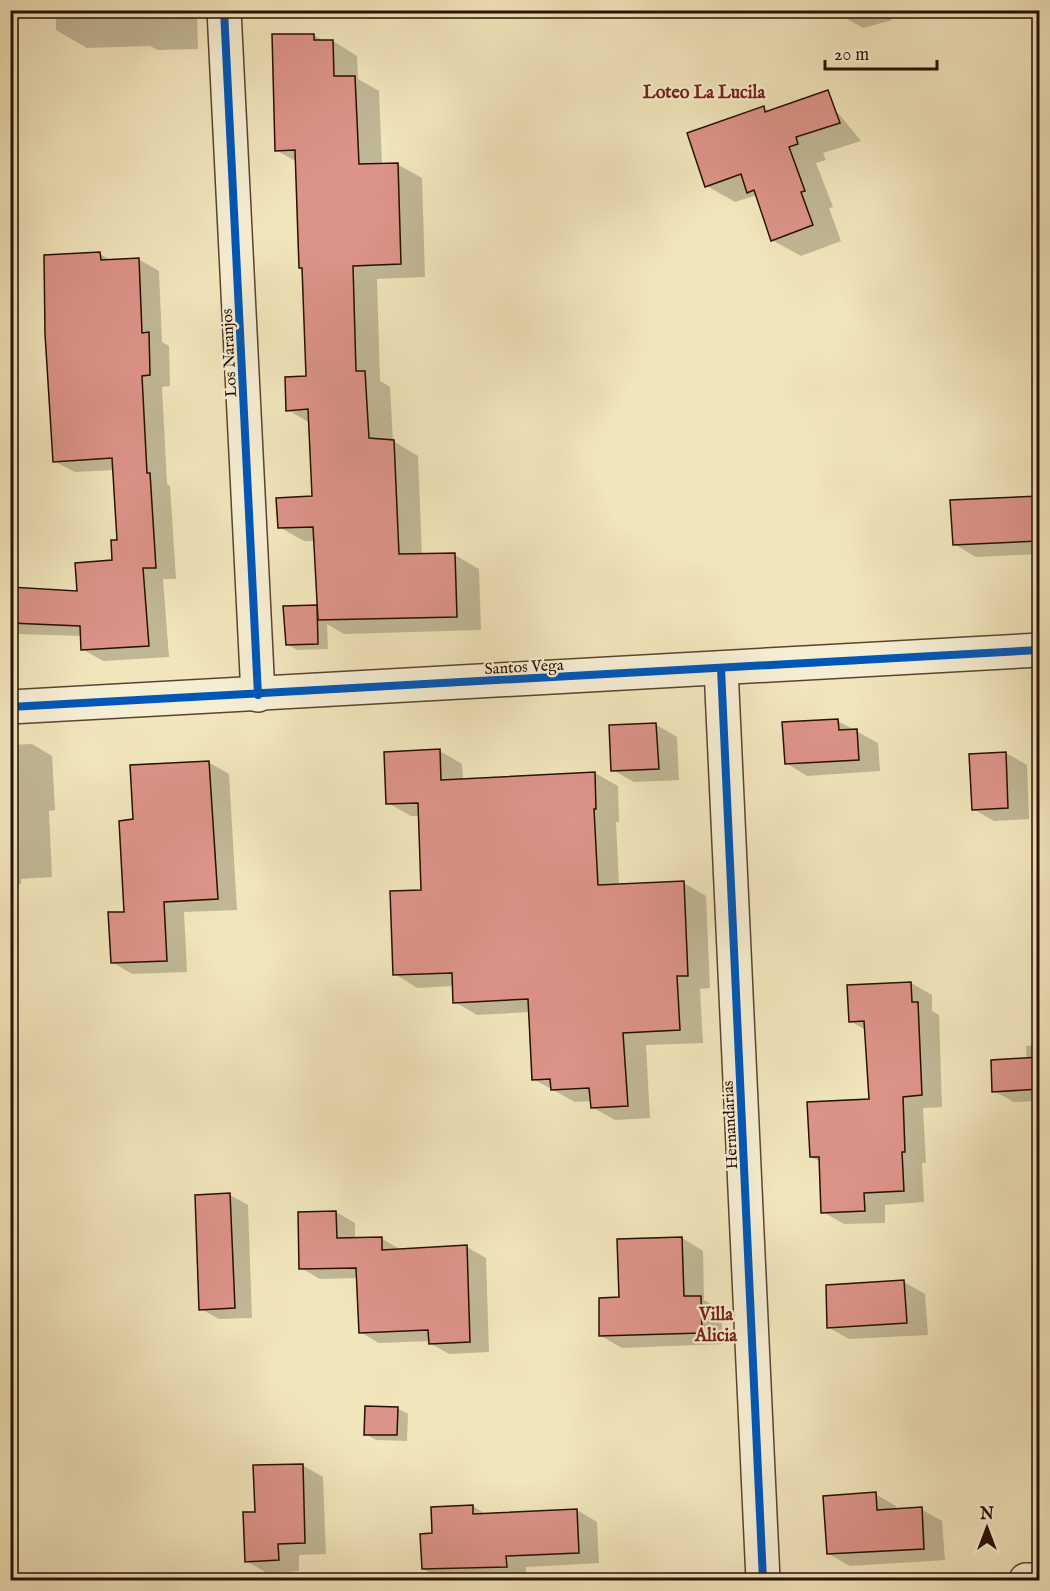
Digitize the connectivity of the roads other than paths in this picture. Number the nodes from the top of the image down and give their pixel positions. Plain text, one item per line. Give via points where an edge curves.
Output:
1 (224, 10) edge
2 (1040, 650) edge
3 (721, 668) junction
4 (258, 695) junction
5 (10, 707) edge
6 (1040, 1580) edge
7 (763, 1581) edge
8 (1026, 1581) edge

1 - 4 street, Los Naranjos
2 - 3 street, Santos Vega
3 - 4 street, Santos Vega
3 - 7 street, Hernandarias
4 - 5 street, Santos Vega
6 - 8 street

